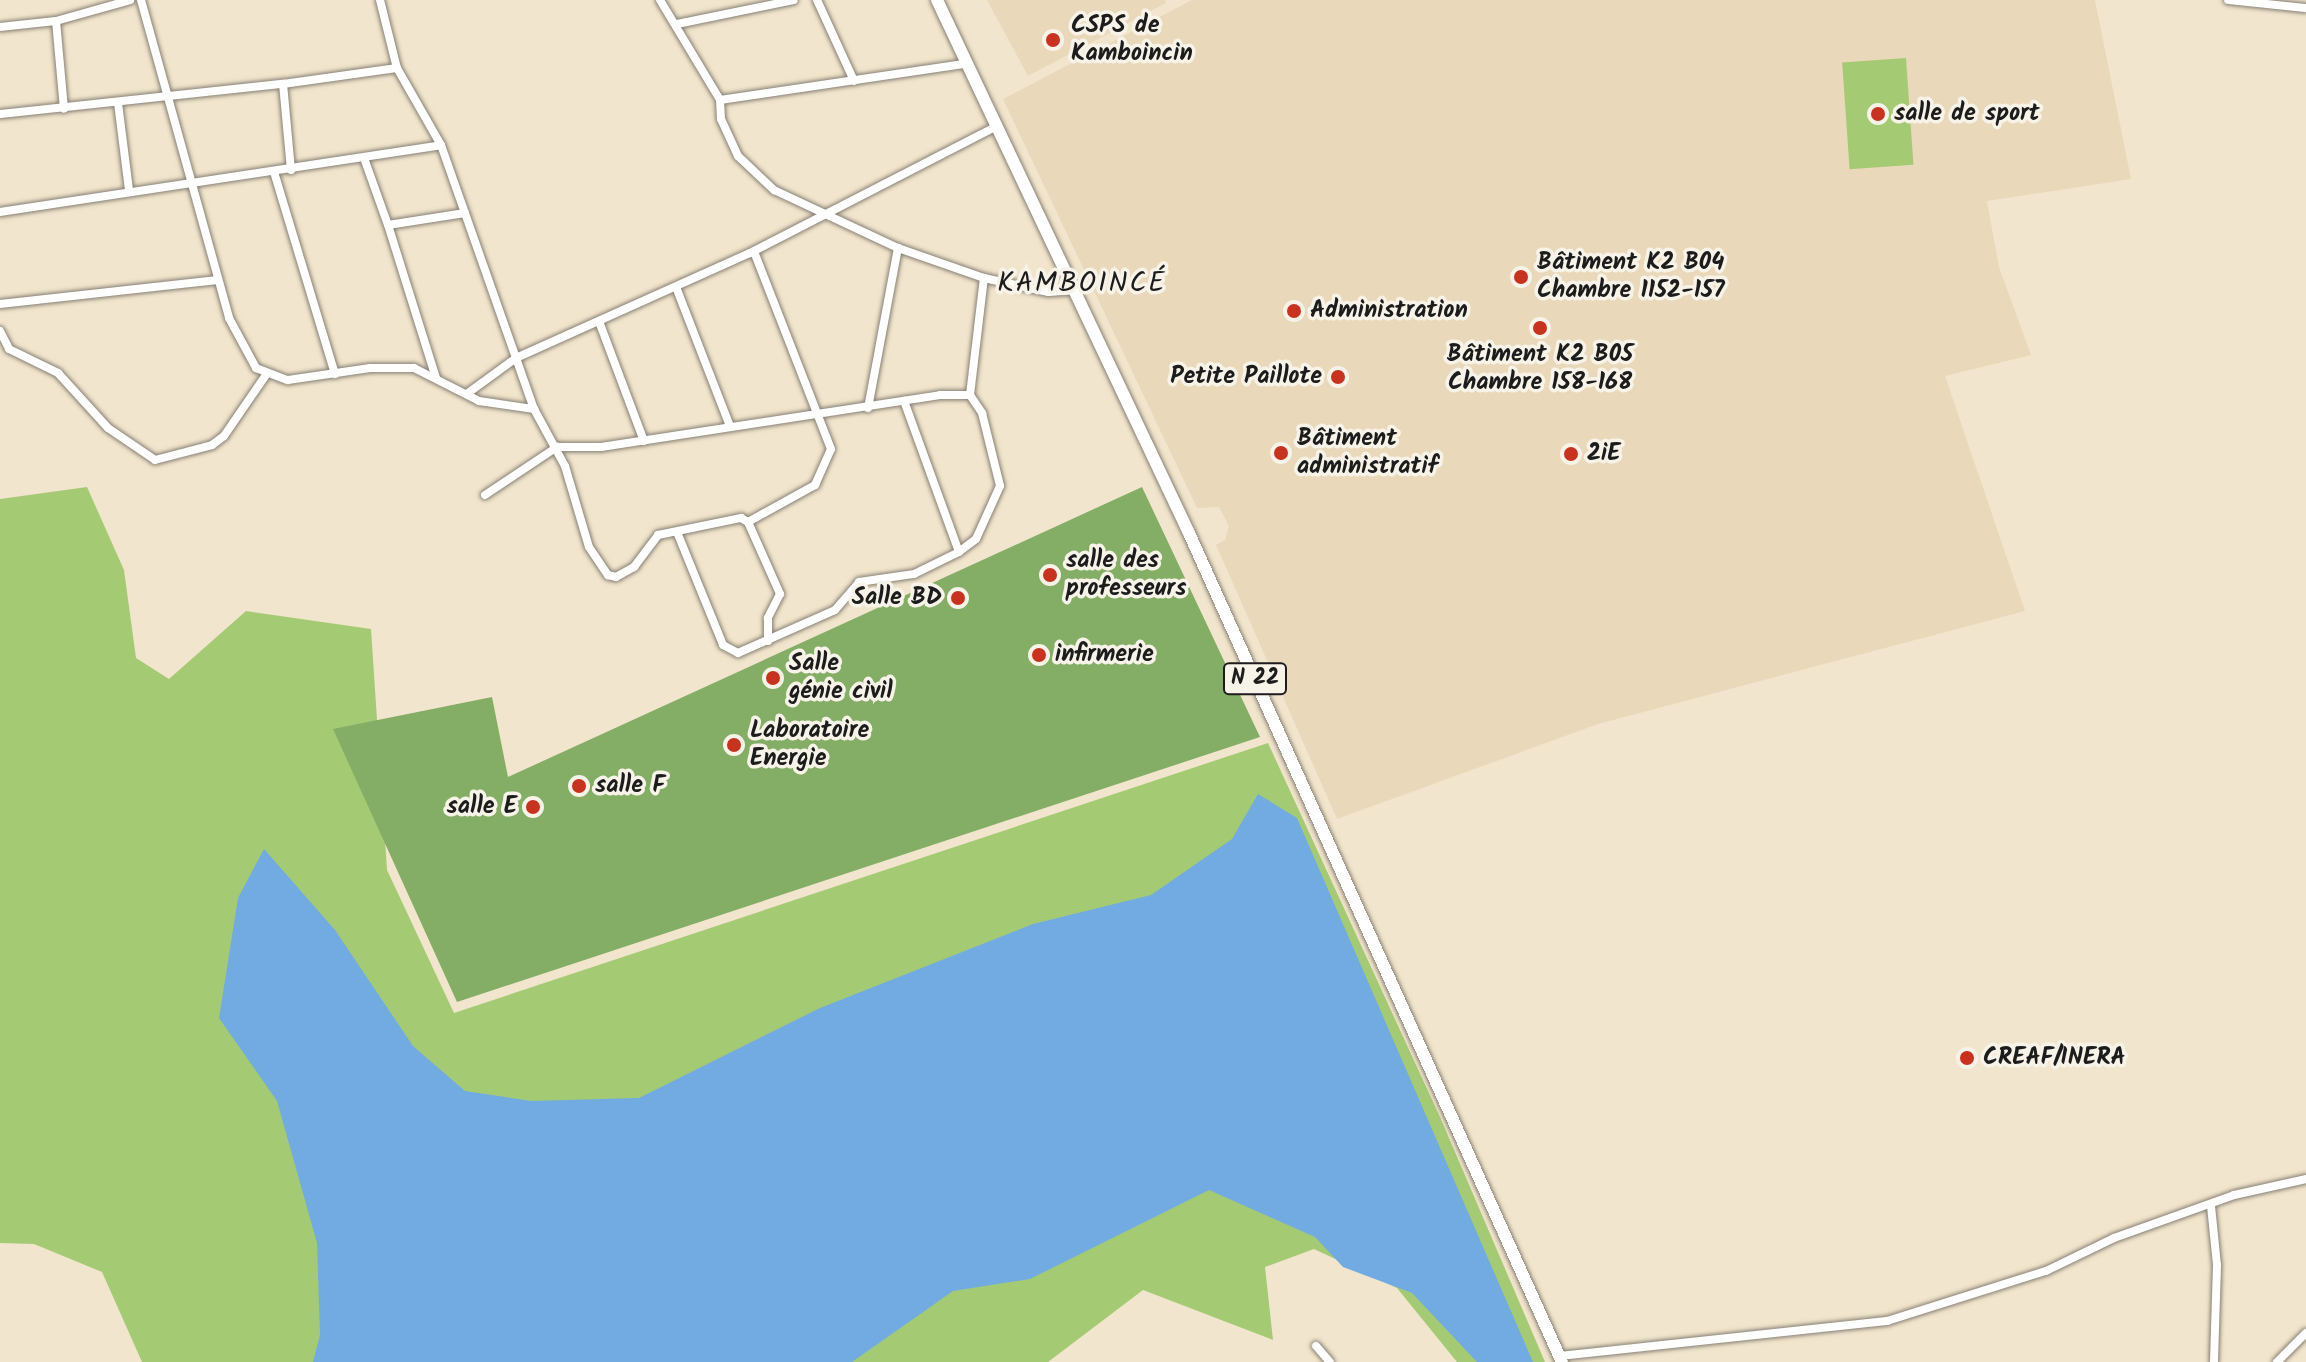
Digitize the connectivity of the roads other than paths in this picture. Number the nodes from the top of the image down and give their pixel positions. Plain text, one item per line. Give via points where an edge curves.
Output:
1 (130, 0) edge
2 (141, 0) edge
3 (380, 0) edge
4 (660, 0) edge
5 (794, 0) edge
6 (817, 0) edge
7 (937, 0) edge
8 (2228, 0) edge
9 (2306, 8) edge
10 (56, 21) junction
11 (677, 24) junction
12 (0, 27) edge
13 (965, 64) junction
14 (397, 68) junction
15 (854, 81) junction
16 (283, 84) junction
17 (171, 98) junction
18 (720, 100) junction
19 (118, 103) junction
20 (64, 109) junction
21 (0, 114) edge
22 (995, 127) junction
23 (441, 145) junction
24 (364, 158) junction
25 (291, 170) junction
26 (274, 172) junction
27 (192, 185) junction
28 (129, 190) junction
29 (0, 212) edge
30 (465, 213) junction
31 (825, 216) junction
32 (388, 225) junction
33 (898, 248) junction
34 (754, 251) junction
35 (984, 278) junction
36 (218, 280) junction
37 (676, 287) junction
38 (1074, 290) junction
39 (0, 304) edge
40 (600, 324) junction
41 (0, 331) edge
42 (516, 358) junction
43 (335, 374) junction
44 (266, 375) junction
45 (436, 379) junction
46 (468, 393) junction
47 (970, 395) junction
48 (904, 401) junction
49 (868, 408) junction
50 (534, 409) junction
51 (814, 416) junction
52 (730, 426) junction
53 (644, 441) junction
54 (557, 447) junction
55 (485, 495) dead end
56 (748, 522) junction
57 (677, 532) junction
58 (959, 552) junction
59 (768, 641) junction
60 (2306, 1179) edge
61 (2211, 1206) junction
62 (2306, 1333) edge
63 (1316, 1346) dead end
64 (1578, 1358) edge
65 (1561, 1359) edge
66 (1330, 1362) edge
67 (2214, 1362) edge
68 (2277, 1362) edge

1 - 10 street
2 - 17 street
3 - 14 street
4 - 11 street
5 - 11 street
6 - 15 street
7 - 13 main road, N 22
8 - 9 street
10 - 12 street
10 - 20 street
11 - 18 street
13 - 15 street
13 - 22 main road, N 22
14 - 16 street
14 - 23 street
15 - 18 street
16 - 17 street
16 - 25 street
17 - 19 street
17 - 27 street
18 - 31 street via 721,119 738,156 774,190
19 - 20 street
19 - 28 street
20 - 21 street
22 - 31 street
22 - 38 main road, N 22
23 - 24 street
23 - 30 street
24 - 25 street
24 - 32 street
25 - 26 street
26 - 27 street
26 - 43 street
27 - 28 street
27 - 36 street
28 - 29 street
30 - 32 street
30 - 42 street
31 - 33 street
31 - 34 street
32 - 45 street
33 - 35 street
33 - 49 street
34 - 37 street
34 - 51 street
35 - 38 street via 1048,292
35 - 47 street
36 - 39 street
36 - 44 street via 236,338
37 - 40 street
37 - 52 street
38 - 65 main road, N 22
40 - 42 street
40 - 53 street
41 - 44 street via 9,349 58,373 108,428 155,460 199,450 224,436
42 - 46 street
42 - 50 street
43 - 44 street via 288,380
43 - 45 street via 414,368
45 - 46 street
46 - 50 street via 487,403
47 - 48 street
47 - 58 street via 982,413 1000,486 976,539
48 - 49 street
48 - 58 street
49 - 51 street
50 - 54 street
51 - 52 street
51 - 56 street via 831,449 824,472 804,493
52 - 53 street
53 - 54 street
54 - 55 street
54 - 57 street via 583,535 608,575 625,573 654,537
56 - 57 street via 741,518
56 - 59 street via 780,594 768,618
57 - 59 street via 723,645 738,653
58 - 59 street via 914,574 859,582 835,610
60 - 61 street via 2258,1187
61 - 64 street via 2114,1238 2046,1271 1887,1321
61 - 67 street via 2217,1265
62 - 68 street
63 - 66 street
64 - 65 street

